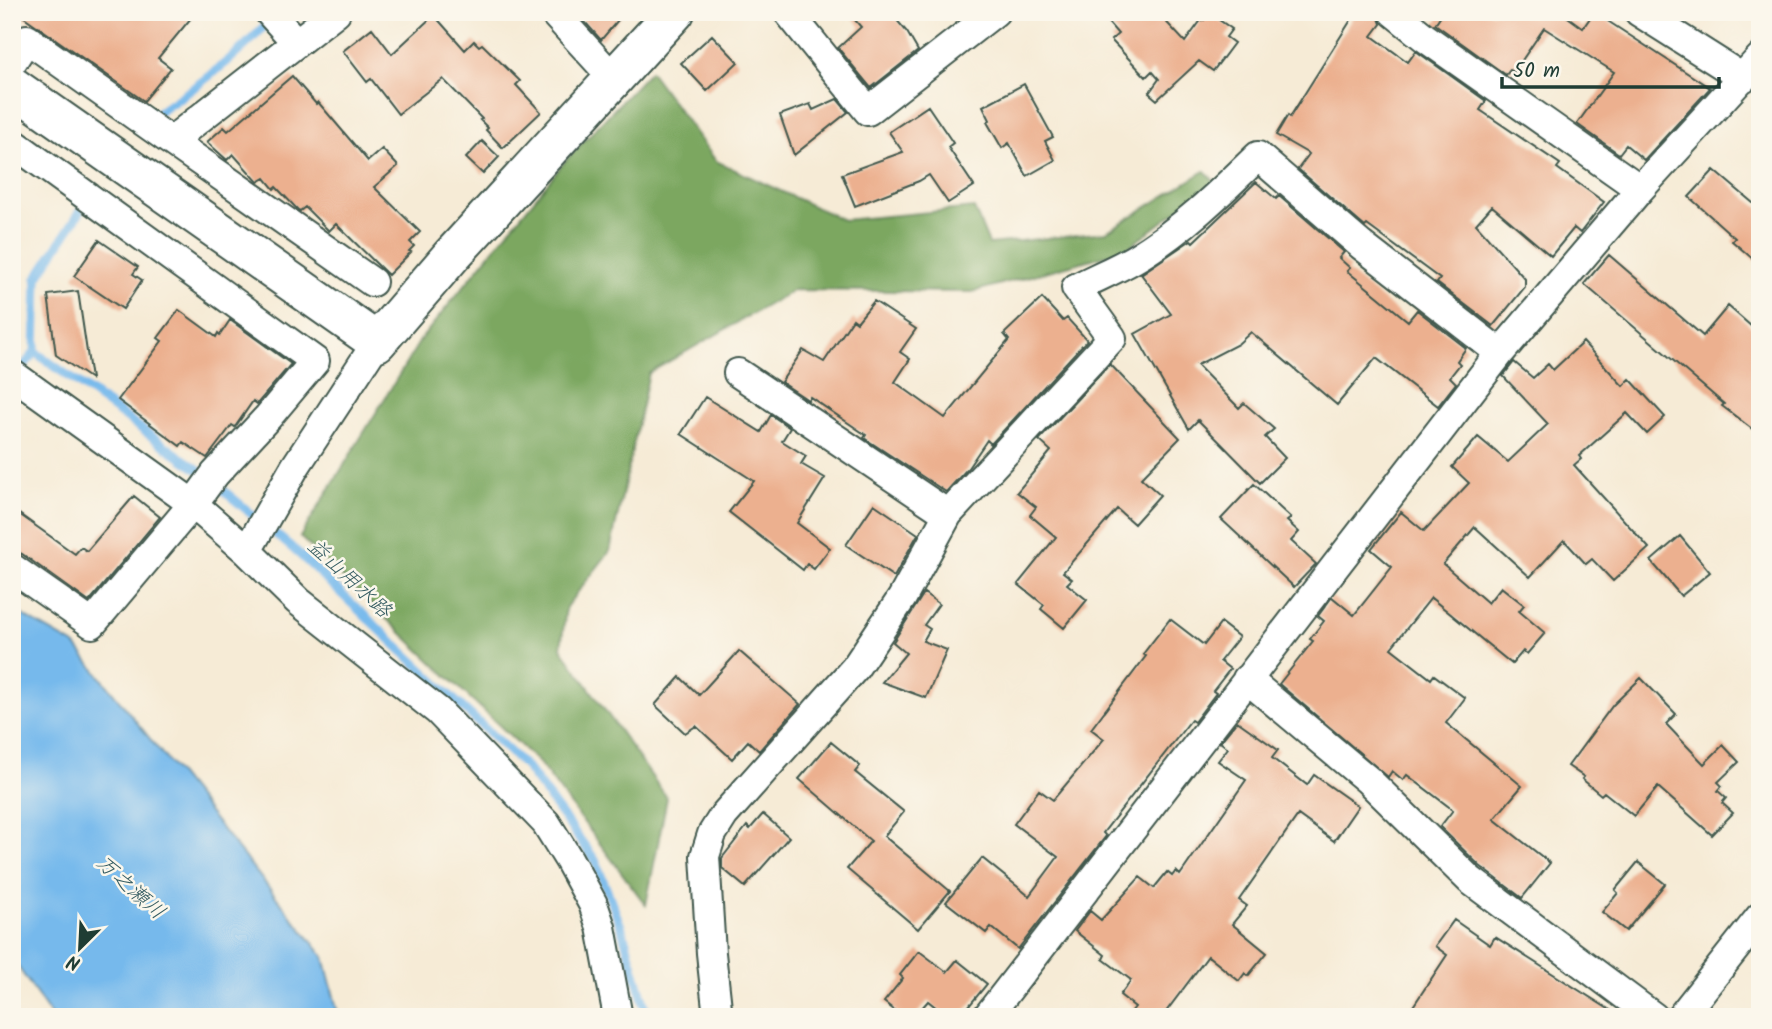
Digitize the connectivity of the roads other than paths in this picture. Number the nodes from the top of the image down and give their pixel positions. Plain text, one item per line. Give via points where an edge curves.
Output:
1 (336, 12) edge
2 (553, 12) edge
3 (676, 12) edge
4 (789, 12) edge
5 (995, 12) edge
6 (1393, 12) edge
7 (1639, 12) edge
8 (283, 27) edge
9 (12, 62) edge
10 (1751, 68) edge
11 (615, 80) junction
12 (12, 86) edge
13 (171, 141) junction
14 (12, 142) edge
15 (1640, 189) junction
16 (372, 282) dead end
17 (377, 342) junction
18 (1500, 353) junction
19 (738, 373) dead end
20 (12, 374) edge
21 (204, 489) junction
22 (948, 514) junction
23 (252, 543) junction
24 (12, 568) edge
25 (1248, 679) junction
26 (1760, 917) edge
27 (618, 1017) edge
28 (718, 1017) edge
29 (987, 1017) edge
30 (1654, 1017) edge
31 (1681, 1017) edge

1 - 8 street
2 - 11 street
3 - 11 street
4 - 5 street via 868,111
6 - 15 street
7 - 10 street
8 - 13 street
9 - 13 street via 27,39
10 - 15 street
11 - 17 street
12 - 17 street
13 - 16 street
14 - 21 street via 315,361
15 - 18 street
17 - 23 street
18 - 22 street via 1258,156 1177,228 1135,258 1076,288 1112,338
18 - 25 street
19 - 22 street
20 - 21 street
21 - 23 street
21 - 24 street via 92,624
22 - 28 street via 902,598 855,668 712,834 705,856
23 - 27 street via 298,601 438,711 546,823 593,904
25 - 29 street
25 - 30 street via 1368,780 1470,880
26 - 31 street

